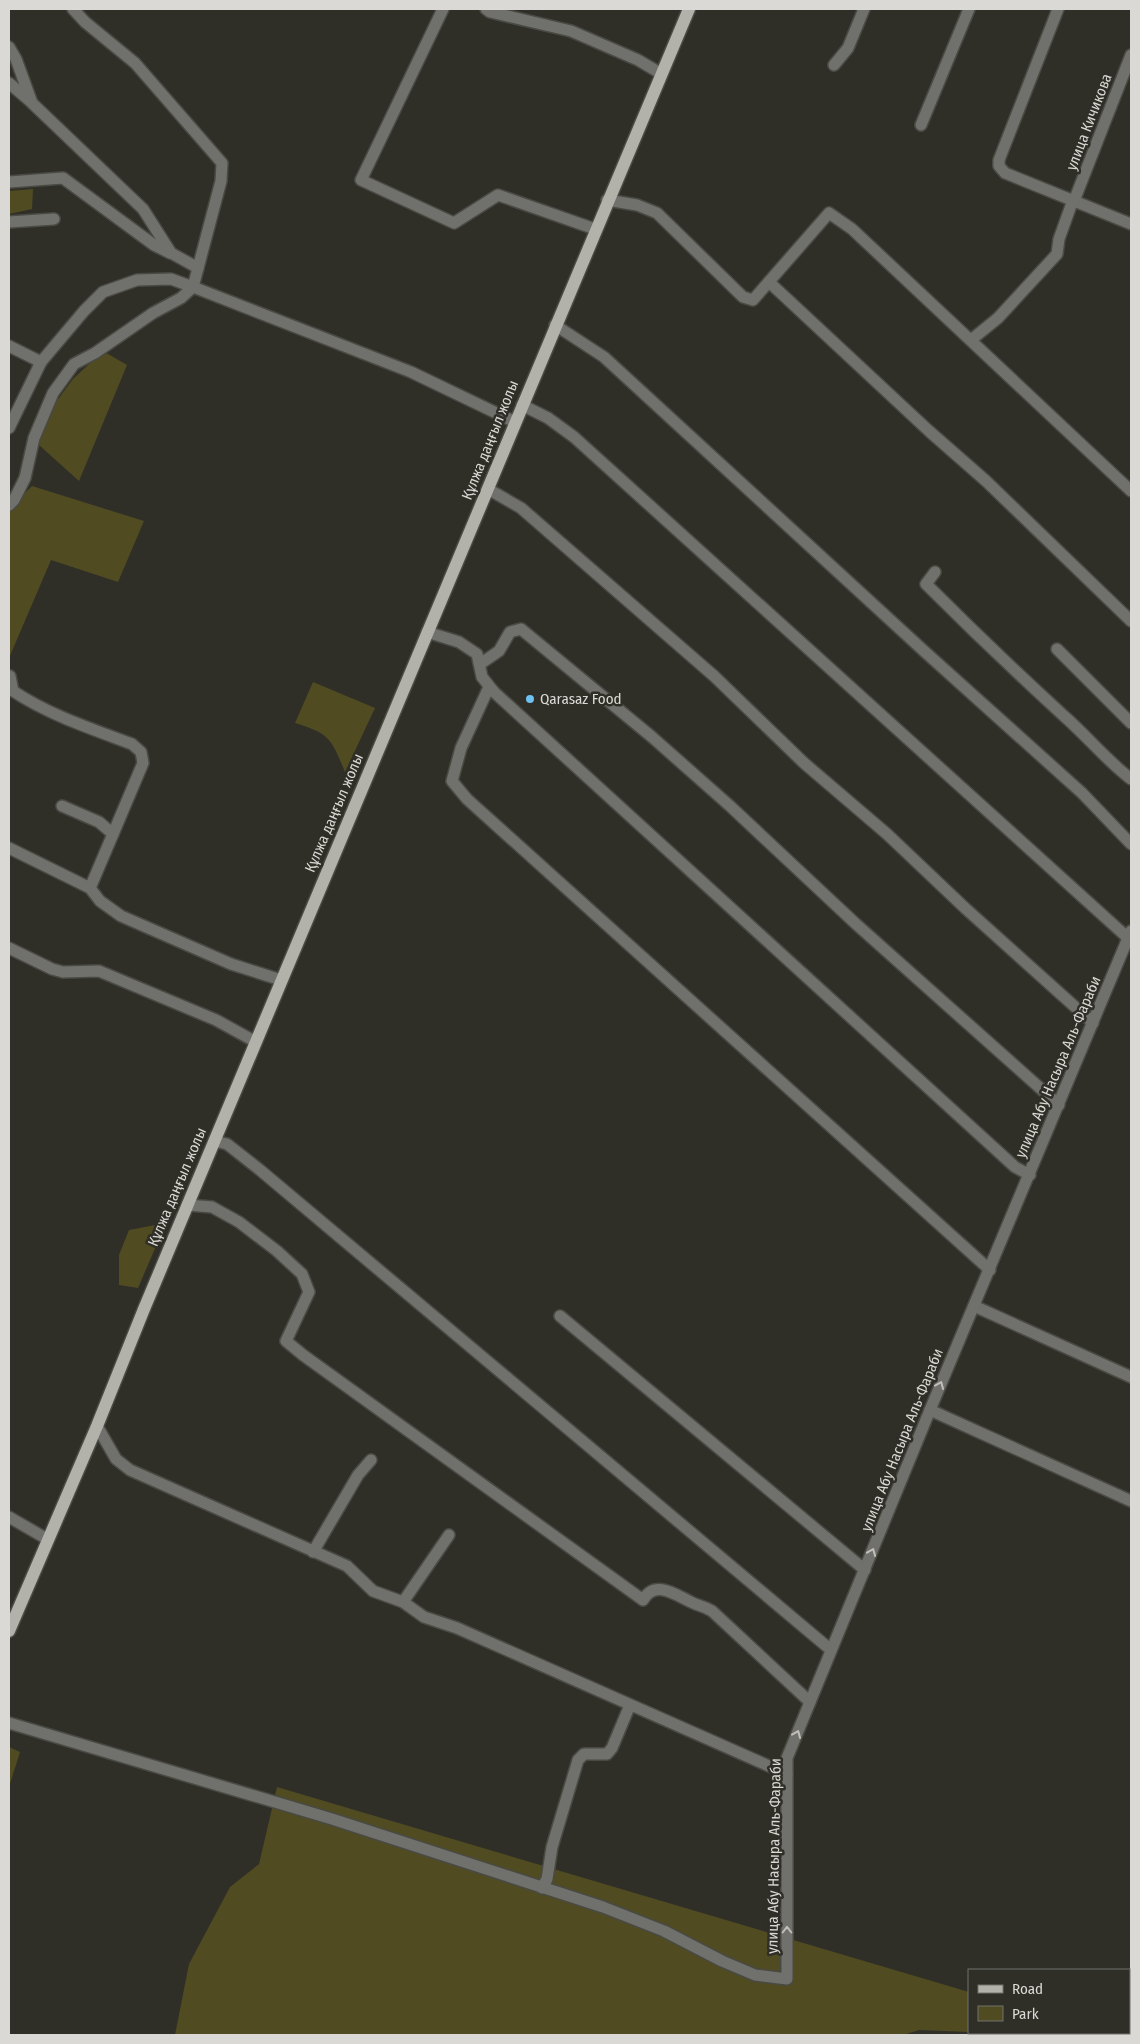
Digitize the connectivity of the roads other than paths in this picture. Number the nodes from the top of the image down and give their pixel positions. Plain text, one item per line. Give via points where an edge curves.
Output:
1 (73, 9) edge
2 (443, 9) edge
3 (486, 9) edge
4 (689, 9) edge
5 (864, 9) edge
6 (969, 9) edge
7 (1058, 9) edge
8 (9, 48) edge
9 (1131, 55) edge
10 (834, 65) dead end
11 (660, 73) junction
12 (9, 83) edge
13 (32, 103) junction
14 (921, 125) dead end
15 (9, 182) edge
16 (607, 200) junction
17 (1073, 200) junction
18 (54, 219) dead end
19 (9, 222) edge
20 (1131, 224) edge
21 (595, 229) junction
22 (171, 253) junction
23 (198, 268) junction
24 (769, 282) junction
25 (193, 287) junction
26 (555, 325) junction
27 (971, 340) junction
28 (9, 346) edge
29 (41, 362) junction
30 (522, 405) junction
31 (515, 422) junction
32 (9, 428) edge
33 (488, 489) junction
34 (1131, 491) edge
35 (9, 505) edge
36 (935, 572) dead end
37 (1131, 621) edge
38 (427, 632) junction
39 (1057, 649) dead end
40 (480, 664) junction
41 (10, 676) edge
42 (489, 687) junction
43 (1131, 723) edge
44 (1131, 778) edge
45 (62, 806) dead end
46 (113, 834) junction
47 (1131, 844) edge
48 (9, 848) edge
49 (90, 888) junction
50 (1130, 935) edge
51 (9, 948) edge
52 (281, 980) junction
53 (1093, 1023) junction
54 (256, 1042) junction
55 (1059, 1105) junction
56 (214, 1141) junction
57 (1030, 1175) junction
58 (187, 1205) junction
59 (990, 1270) junction
60 (974, 1306) junction
61 (560, 1316) dead end
62 (1131, 1377) edge
63 (930, 1410) junction
64 (97, 1426) junction
65 (371, 1460) dead end
66 (1131, 1501) edge
67 (9, 1517) edge
68 (448, 1535) dead end
69 (47, 1539) junction
70 (313, 1552) junction
71 (865, 1570) junction
72 (403, 1602) junction
73 (9, 1631) edge
74 (831, 1650) junction
75 (810, 1702) junction
76 (630, 1705) junction
77 (9, 1723) edge
78 (787, 1774) junction
79 (542, 1888) junction

1 - 23 street via 135,63 222,163 221,181
2 - 21 street via 361,180 454,223 498,195
3 - 11 street via 571,31
4 - 11 main road, Құлжа даңғыл жолы
5 - 10 street via 848,48
6 - 14 street
7 - 17 street via 999,166 1005,173
8 - 13 street
9 - 17 street, улица Кичикова
11 - 16 main road, Құлжа даңғыл жолы
12 - 13 street
13 - 22 street via 143,209
15 - 22 street via 63,178 154,245
16 - 21 main road, Құлжа даңғыл жолы
16 - 24 street via 657,213 742,296 753,300
17 - 20 street
17 - 27 street, улица Кичикова via 1059,238 1057,254 998,318
18 - 19 street
21 - 26 main road, Құлжа даңғыл жолы
22 - 23 street
23 - 25 street
24 - 27 street via 829,213 852,229
24 - 37 street via 986,481
25 - 29 street via 171,279 138,280 103,292
25 - 31 street via 411,372
25 - 35 street via 181,298 74,364 53,393 34,438 26,478
26 - 30 main road, Құлжа даңғыл жолы
26 - 47 street via 604,357 1082,793
27 - 34 street
28 - 29 street
29 - 32 street
30 - 31 main road, Құлжа даңғыл жолы
30 - 50 street via 548,418 574,437
31 - 33 main road, Құлжа даңғыл жолы
33 - 38 main road, Құлжа даңғыл жолы
33 - 53 street via 520,508 699,663 804,764 887,834
36 - 44 street via 926,584 1111,763
38 - 40 street via 468,647 477,654
38 - 52 main road, Құлжа даңғыл жолы
39 - 43 street
40 - 42 street via 482,677
40 - 55 street via 499,651 510,632 521,629 730,806 856,924
41 - 46 street via 13,691 27,700 132,744 141,752 143,764
42 - 57 street via 1015,1167
42 - 59 street via 461,748 452,781 467,799
45 - 46 street via 99,822
46 - 49 street
48 - 49 street
49 - 52 street via 121,916 231,964
50 - 53 street, улица Абу Насыра Аль-Фараби
51 - 54 street via 63,972 100,971 216,1020
52 - 54 main road, Құлжа даңғыл жолы
53 - 55 street, улица Абу Насыра Аль-Фараби
54 - 56 main road, Құлжа даңғыл жолы
55 - 57 street, улица Абу Насыра Аль-Фараби
56 - 58 main road, Құлжа даңғыл жолы
56 - 74 street via 227,1144 260,1170
57 - 59 street, улица Абу Насыра Аль-Фараби
58 - 64 main road, Құлжа даңғыл жолы
58 - 75 street via 212,1207 239,1222 302,1274 309,1292 286,1341 303,1355 643,1600 655,1590 667,1589 712,1611
59 - 60 street, улица Абу Насыра Аль-Фараби
60 - 62 street
63 -> 60 street, улица Абу Насыра Аль-Фараби
61 - 71 street
63 - 66 street
71 -> 63 street, улица Абу Насыра Аль-Фараби
64 - 69 main road, Құлжа даңғыл жолы
64 - 70 street via 123,1466
65 - 70 street via 358,1475
67 - 69 street
68 - 72 street
69 - 73 main road, Құлжа даңғыл жолы
70 - 72 street via 347,1566 373,1591
71 - 74 street, улица Абу Насыра Аль-Фараби
72 - 76 street via 424,1617 457,1628
74 - 75 street, улица Абу Насыра Аль-Фараби
78 -> 75 street, улица Абу Насыра Аль-Фараби via 787,1758
76 - 78 street
76 - 79 street via 607,1754 584,1754 578,1760
77 - 79 street via 332,1819
79 -> 78 street, улица Абу Насыра Аль-Фараби via 664,1931 755,1975 787,1979

